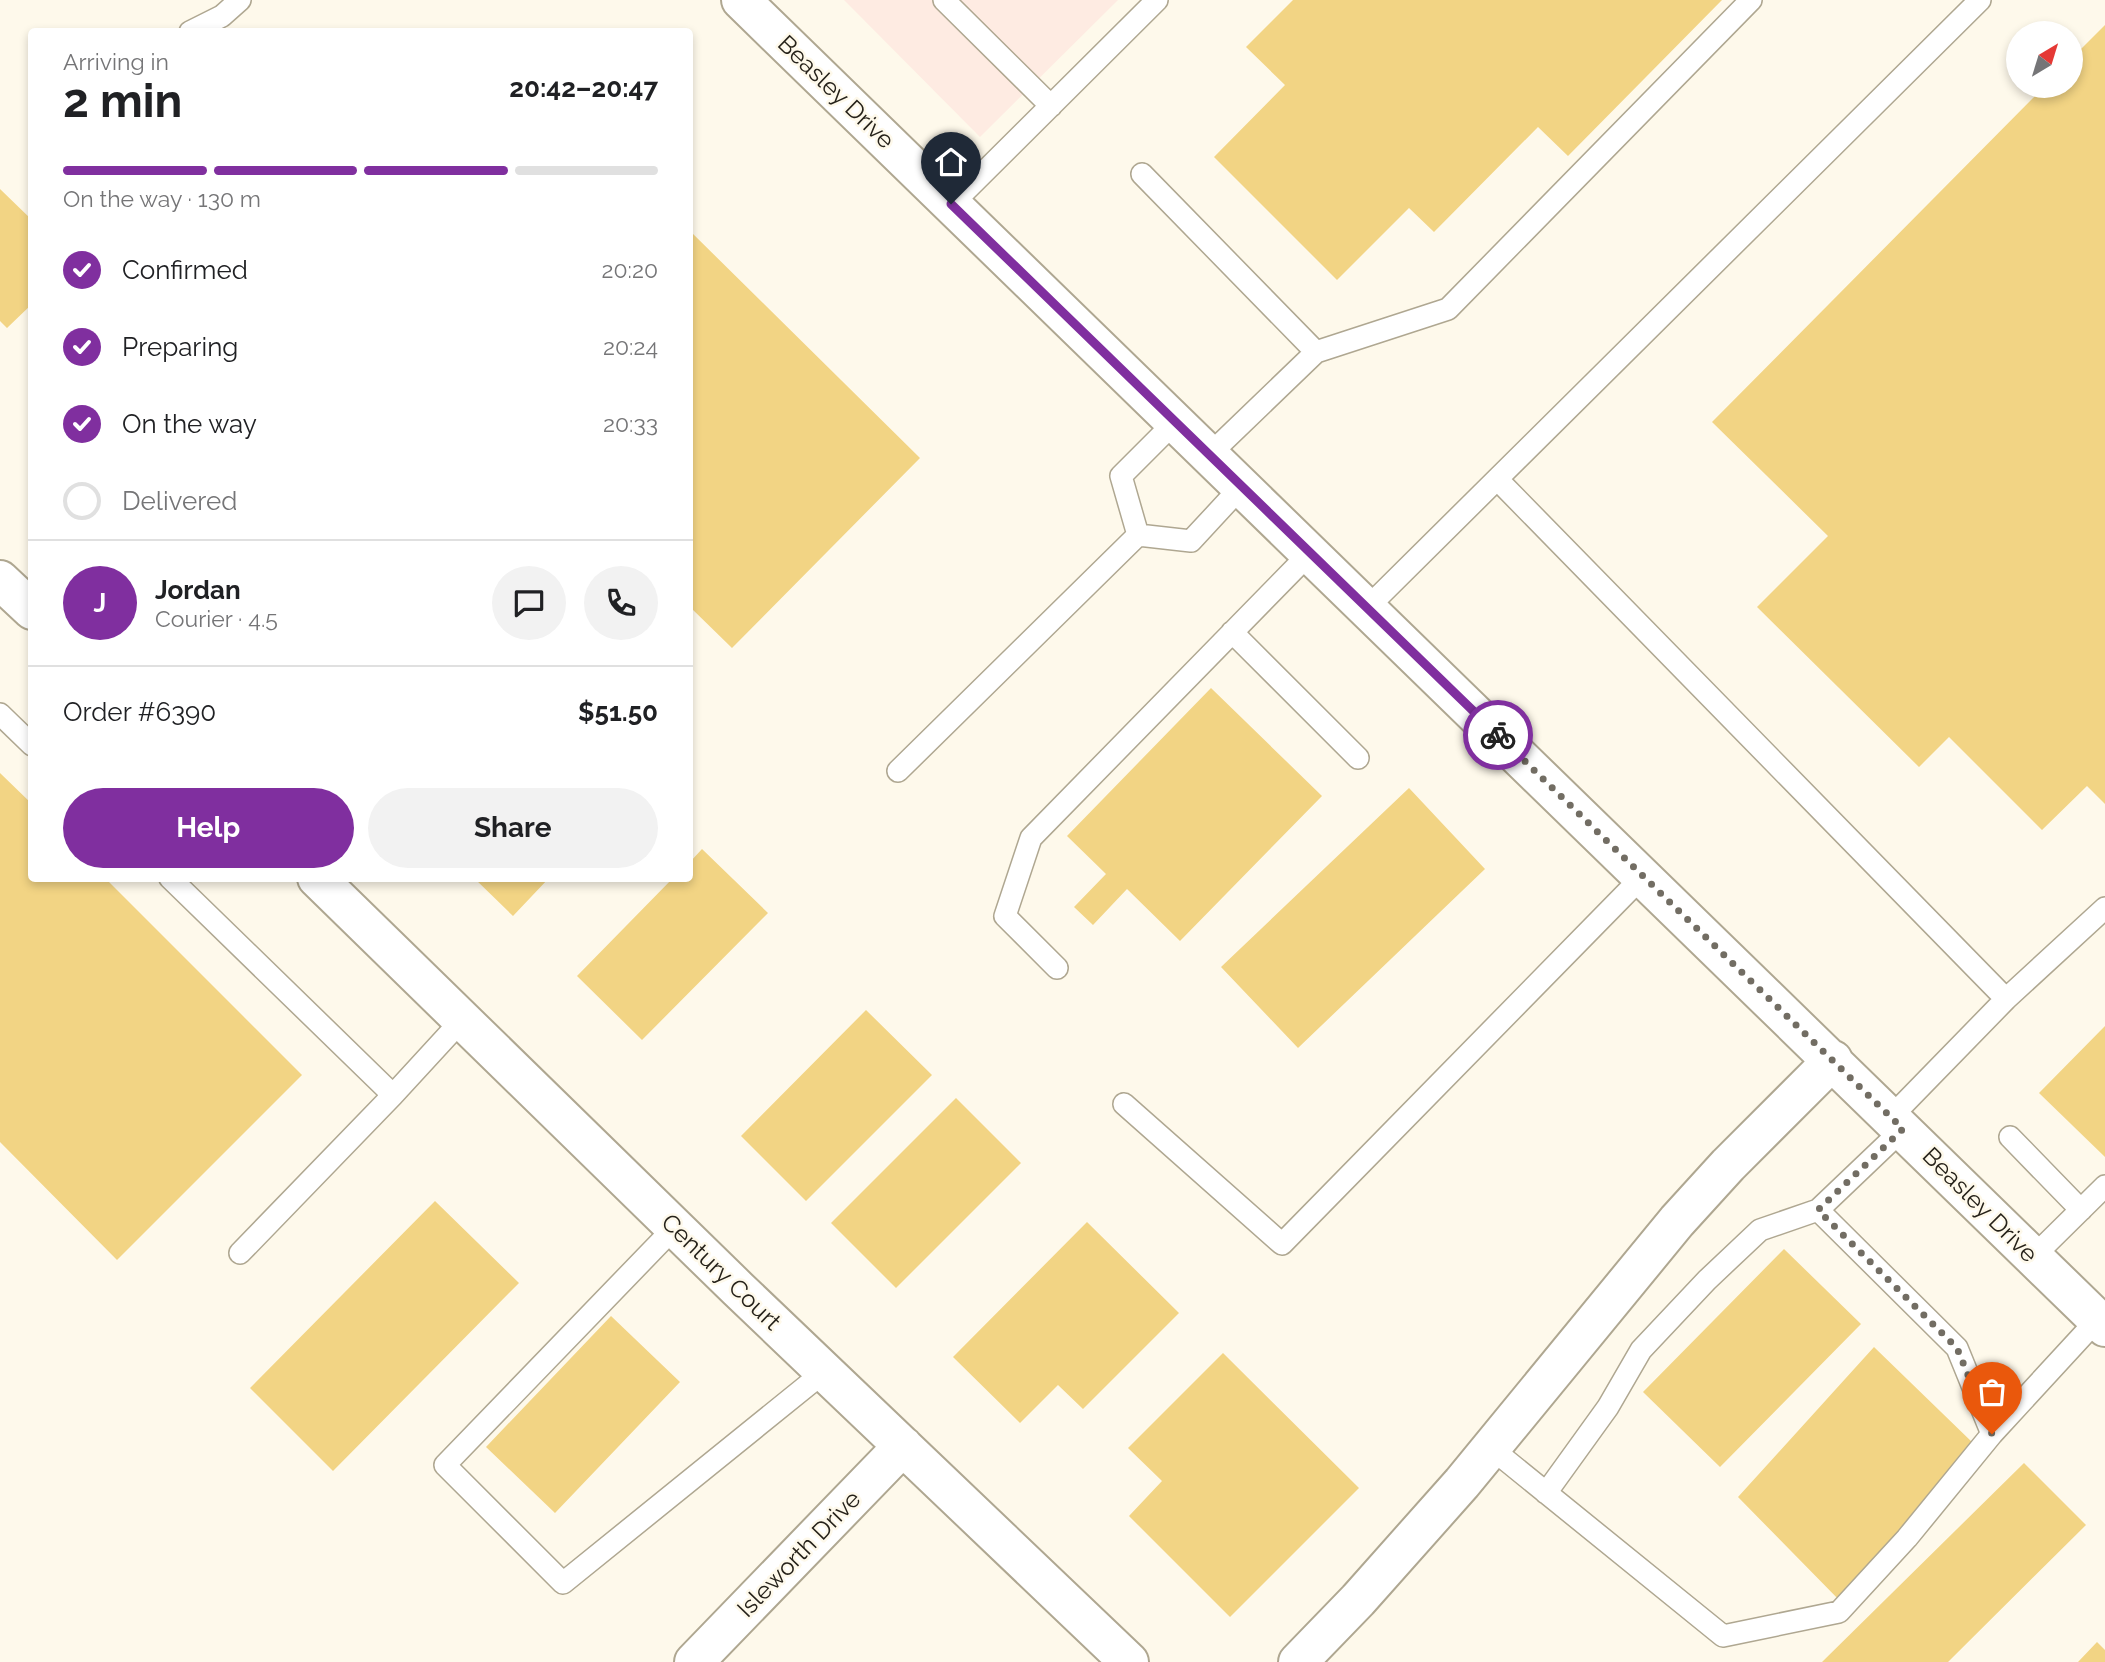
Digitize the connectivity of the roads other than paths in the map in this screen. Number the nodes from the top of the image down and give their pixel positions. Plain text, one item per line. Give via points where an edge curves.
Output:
1 (240, 0) edge
2 (741, 0) edge
3 (944, 0) edge
4 (1157, 0) edge
5 (1751, 0) edge
6 (1980, 0) edge
7 (198, 28) edge
8 (1051, 106) junction
9 (1142, 174) dead end
10 (951, 204) junction
11 (1316, 352) junction
12 (1175, 422) junction
13 (1209, 455) junction
14 (1497, 479) junction
15 (1242, 486) junction
16 (1138, 534) junction
17 (1310, 552) junction
18 (0, 580) edge
19 (28, 606) edge
20 (1367, 608) junction
21 (1232, 632) junction
22 (0, 714) edge
23 (27, 732) edge
24 (1358, 758) dead end
25 (898, 771) dead end
26 (1643, 876) junction
27 (174, 882) edge
28 (321, 882) edge
29 (2105, 908) edge
30 (1057, 968) dead end
31 (2006, 999) junction
32 (462, 1020) junction
33 (1833, 1060) junction
34 (393, 1095) junction
35 (1124, 1104) dead end
36 (1897, 1123) junction
37 (2010, 1138) dead end
38 (2105, 1186) edge
39 (1818, 1210) junction
40 (2081, 1210) junction
41 (674, 1227) junction
42 (240, 1253) dead end
43 (2033, 1257) junction
44 (2101, 1323) edge
45 (824, 1372) junction
46 (1992, 1434) junction
47 (903, 1446) junction
48 (1490, 1448) junction
49 (1546, 1493) junction
50 (694, 1662) edge
51 (1129, 1662) edge
52 (1298, 1662) edge

1 - 7 lane
2 - 10 street, Beasley Drive
3 - 8 lane
4 - 8 lane
5 - 11 lane via 1448,309
6 - 14 lane
8 - 10 lane
9 - 11 lane
10 - 12 street, Beasley Drive
11 - 13 lane
12 - 13 street, Beasley Drive
12 - 16 lane via 1121,476
13 - 15 street, Beasley Drive
14 - 20 lane
14 - 31 lane
15 - 16 lane via 1191,541
15 - 17 street, Beasley Drive
16 - 25 lane
17 - 20 street, Beasley Drive
17 - 21 lane
18 - 19 street
20 - 26 street, Beasley Drive
21 - 24 lane
21 - 30 lane via 1031,838 1005,916
22 - 23 lane
26 - 33 street, Beasley Drive
26 - 35 lane via 1282,1244
27 - 34 lane
28 - 32 street, Century Court
29 - 31 lane
31 - 36 lane
32 - 34 lane
32 - 41 street, Century Court
33 - 36 street, Beasley Drive
33 - 48 street via 1677,1222
34 - 42 lane
36 - 39 lane
36 - 43 street, Beasley Drive
37 - 40 lane
38 - 40 lane
39 - 46 lane via 1957,1348
39 - 49 lane via 1760,1230 1707,1280 1641,1350 1608,1407
40 - 43 lane
41 - 45 street, Century Court
41 - 45 lane via 445,1465 563,1583
43 - 44 street, Beasley Drive
44 - 46 lane
45 - 47 street, Century Court
46 - 49 lane via 1839,1612 1723,1636
47 - 50 street, Isleworth Drive
47 - 51 street, Century Court
48 - 49 lane
48 - 52 street

